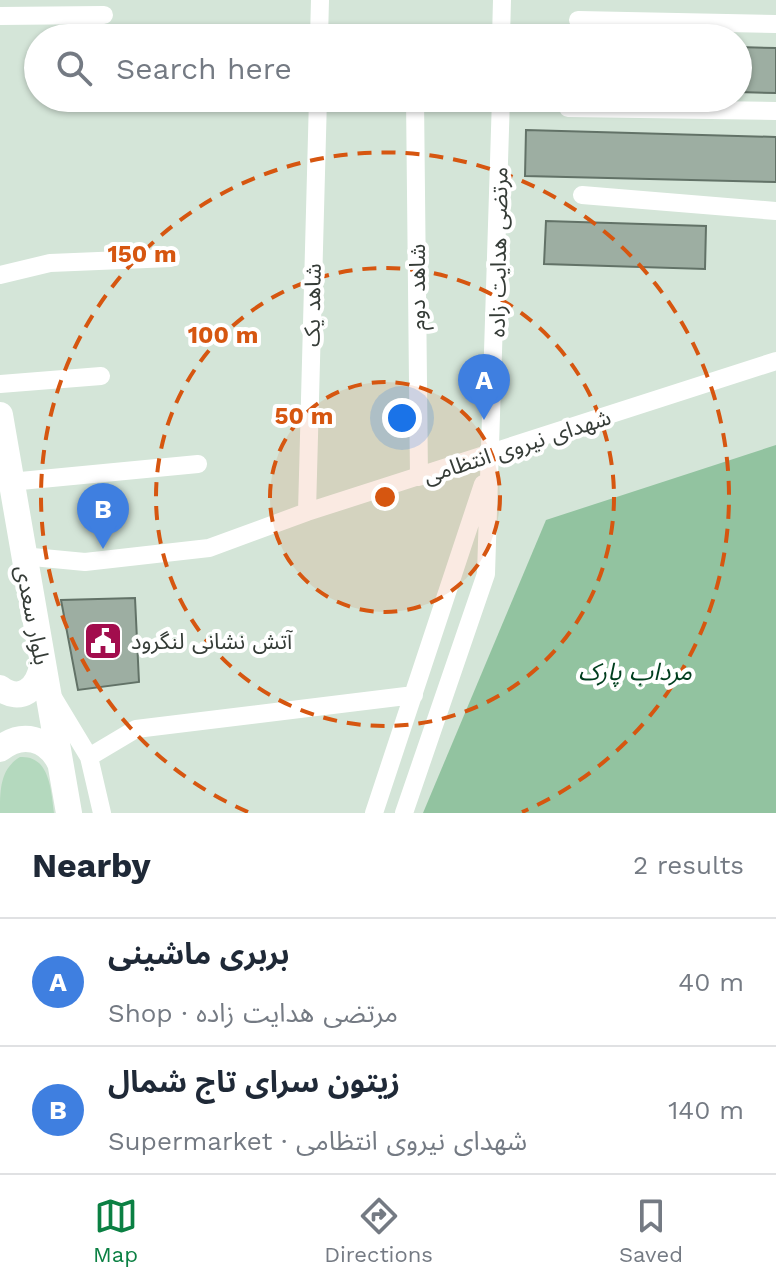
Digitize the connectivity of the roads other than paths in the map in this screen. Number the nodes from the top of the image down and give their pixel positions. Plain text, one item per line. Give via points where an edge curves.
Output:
1 (320, 0) edge
2 (502, 0) edge
3 (104, 15) dead end
4 (0, 16) edge
5 (578, 20) dead end
6 (319, 24) edge
7 (501, 24) edge
8 (776, 24) edge
9 (752, 111) edge
10 (776, 111) edge
11 (318, 112) edge
12 (415, 112) edge
13 (501, 112) edge
14 (582, 195) dead end
15 (776, 211) edge
16 (171, 258) dead end
17 (0, 275) edge
18 (776, 361) edge
19 (101, 376) dead end
20 (0, 384) edge
21 (0, 415) edge
22 (492, 454) junction
23 (198, 464) dead end
24 (419, 477) junction
25 (10, 482) junction
26 (307, 512) junction
27 (22, 556) junction
28 (44, 677) junction
29 (0, 688) edge
30 (414, 695) junction
31 (0, 749) edge
32 (89, 757) junction
33 (60, 763) junction
34 (69, 813) edge
35 (102, 813) edge
36 (374, 813) edge
37 (404, 813) edge

1 - 6 street
2 - 7 street
3 - 4 street
5 - 8 street
9 - 10 street
11 - 26 street, شاهد یک
12 - 24 street, شاهد دوم
13 - 22 street, مرتضی هدایت زاده
14 - 15 street
16 - 17 street via 50,263
18 - 22 street, شهدای نیروی انتظامی
19 - 20 street
21 - 25 highway, بلوار سعدی
22 - 24 street, شهدای نیروی انتظامی
22 - 30 street
22 - 37 street, مرتضی هدایت زاده via 486,574
23 - 25 street
24 - 26 street, شهدای نیروی انتظامی
25 - 27 highway, بلوار سعدی
26 - 27 street, شهدای نیروی انتظامی via 209,548 85,562
27 - 28 highway, بلوار سعدی
28 - 29 highway via 28,692 11,695
28 - 32 street
28 - 33 highway, بلوار سعدی
30 - 32 street via 136,729
30 - 36 street
31 - 33 highway via 31,738 52,749
32 - 35 street
33 - 34 highway, بلوار سعدی

